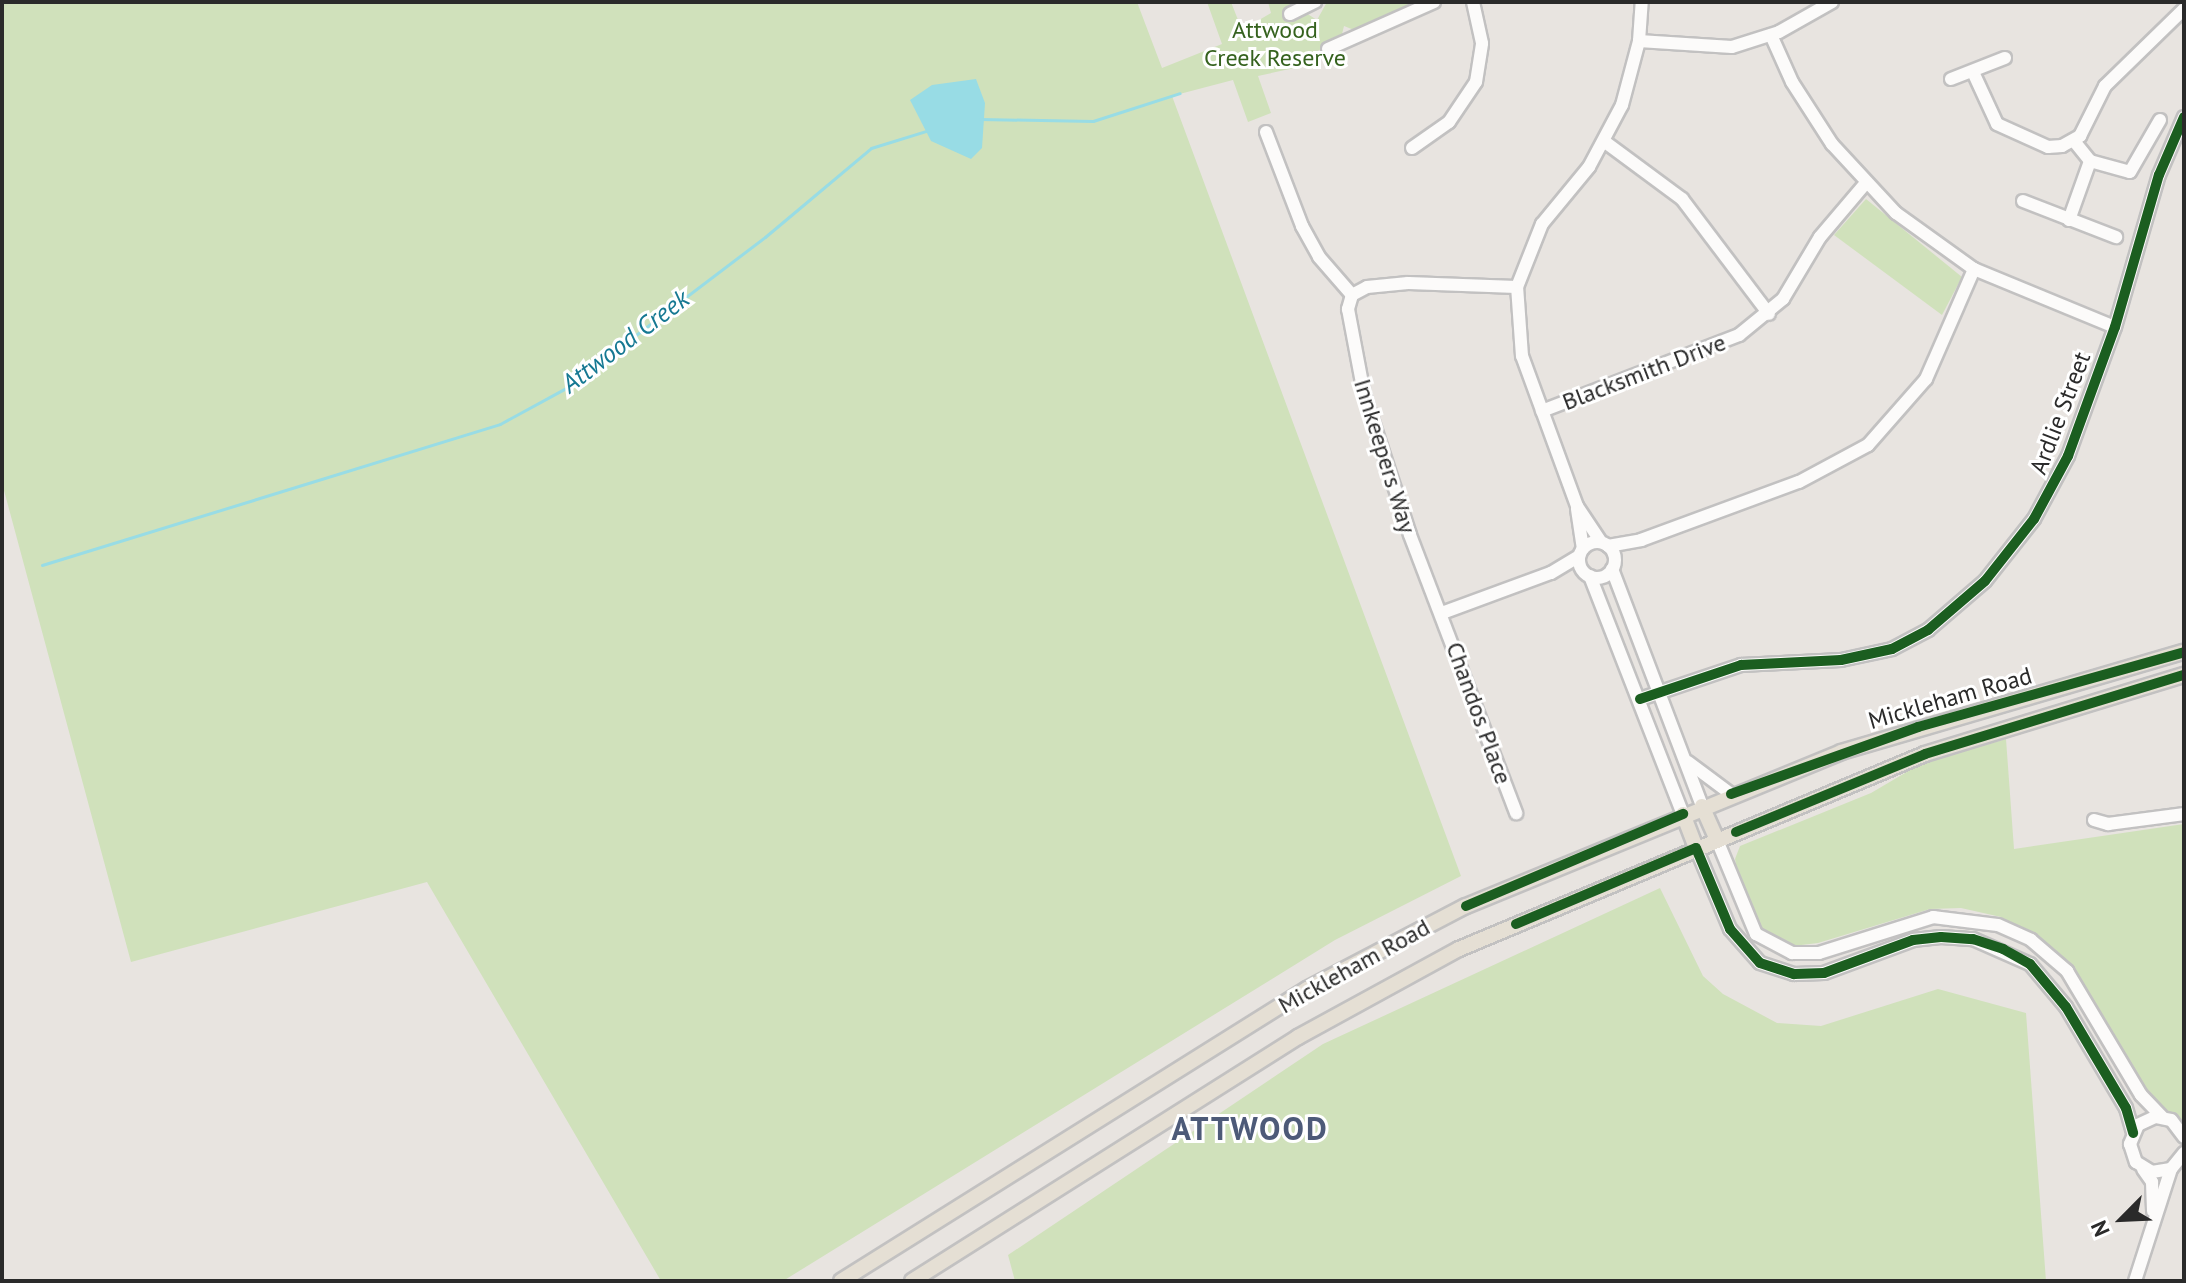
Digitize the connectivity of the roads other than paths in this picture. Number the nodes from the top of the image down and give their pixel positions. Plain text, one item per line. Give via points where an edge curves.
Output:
1 (1315, 2) edge
2 (1434, 2) edge
3 (1473, 2) edge
4 (1642, 2) edge
5 (1832, 2) edge
6 (2184, 9) edge
7 (1290, 14) dead end
8 (1771, 35) junction
9 (1639, 41) junction
10 (1328, 49) dead end
11 (2005, 58) dead end
12 (1973, 72) junction
13 (1951, 79) dead end
14 (2184, 117) edge
15 (2160, 120) dead end
16 (1266, 132) dead end
17 (2074, 141) junction
18 (1605, 142) junction
19 (1412, 148) dead end
20 (2090, 161) junction
21 (1865, 184) junction
22 (2023, 201) dead end
23 (2069, 220) junction
24 (2116, 237) dead end
25 (1974, 269) junction
26 (1517, 287) junction
27 (1352, 295) junction
28 (1769, 314) junction
29 (2115, 327) junction
30 (1542, 411) junction
31 (1577, 506) junction
32 (1581, 552) junction
33 (1609, 554) junction
34 (1551, 573) junction
35 (1586, 573) junction
36 (1442, 613) junction
37 (2184, 652) edge
38 (2184, 675) edge
39 (1657, 693) junction
40 (1640, 699) junction
41 (1683, 756) junction
42 (1731, 794) junction
43 (1702, 806) junction
44 (1516, 813) dead end
45 (1683, 814) junction
46 (2184, 814) edge
47 (2094, 820) dead end
48 (1717, 840) junction
49 (1696, 848) junction
50 (2162, 1117) junction
51 (2133, 1133) junction
52 (2184, 1134) edge
53 (2180, 1160) edge
54 (2143, 1168) junction
55 (2151, 1226) junction
56 (841, 1281) edge
57 (912, 1281) edge
58 (2135, 1281) edge

1 - 7 street
2 - 10 street
3 - 19 street via 1482,43 1476,82 1449,122
4 - 9 street
5 - 8 street
6 - 17 street via 2105,86
8 - 9 street via 1712,48
8 - 21 street via 1810,112
9 - 18 street via 1622,105
11 - 12 street
12 - 13 street
12 - 17 street via 1990,116 2006,131 2048,147
14 - 29 street, Ardlie Street via 2159,175
15 - 20 street via 2133,171
16 - 27 street via 1306,234
17 - 20 street
18 - 26 street via 1542,224
18 - 28 street via 1682,199
20 - 23 street
21 - 25 street
21 - 28 street, Blacksmith Drive via 1834,217
22 - 23 street
23 - 24 street
25 - 29 street
25 - 33 street via 1926,379 1868,445 1819,474
26 - 27 street via 1408,283 1360,289
26 - 30 street via 1518,338
27 - 36 street, Innkeepers Way via 1348,309 1364,394
28 - 30 street, Blacksmith Drive via 1708,351
29 - 39 street, Ardlie Street via 2050,493 2017,543 1950,614 1910,640 1874,654 1741,665
30 - 31 street
31 - 32 street
31 - 33 street
32 - 33 street
32 - 34 street
32 - 35 street
33 - 35 street
33 - 39 street
34 - 35 street
34 - 36 street
35 - 40 street
36 - 44 street, Chandos Place
37 - 42 main road, Mickleham Road via 1918,727
38 - 48 main road, Mickleham Road via 1925,754
39 - 40 street, Ardlie Street
39 - 41 street
40 - 45 street
41 - 42 street
41 - 43 street
42 - 43 main road, Mickleham Road
43 - 45 main road, Mickleham Road
43 - 48 main road
45 - 49 main road
45 - 56 main road, Mickleham Road via 1466,906 1338,972
46 - 47 street via 2108,824
48 - 49 main road, Mickleham Road
48 - 50 street via 1745,917 1756,934 1784,950 1819,953 1933,917 1998,925 2031,940 2067,971 2141,1095
49 - 51 street via 1730,929 1760,963 1794,974 1824,973 1913,940 1941,937 1973,939 2030,964 2066,1007 2126,1108
49 - 57 main road, Mickleham Road via 1459,949 1342,1011
50 - 51 street via 2146,1119
50 - 52 street
51 - 54 street via 2131,1153
53 - 54 street
53 - 55 street
54 - 55 street via 2155,1197
55 - 58 street

